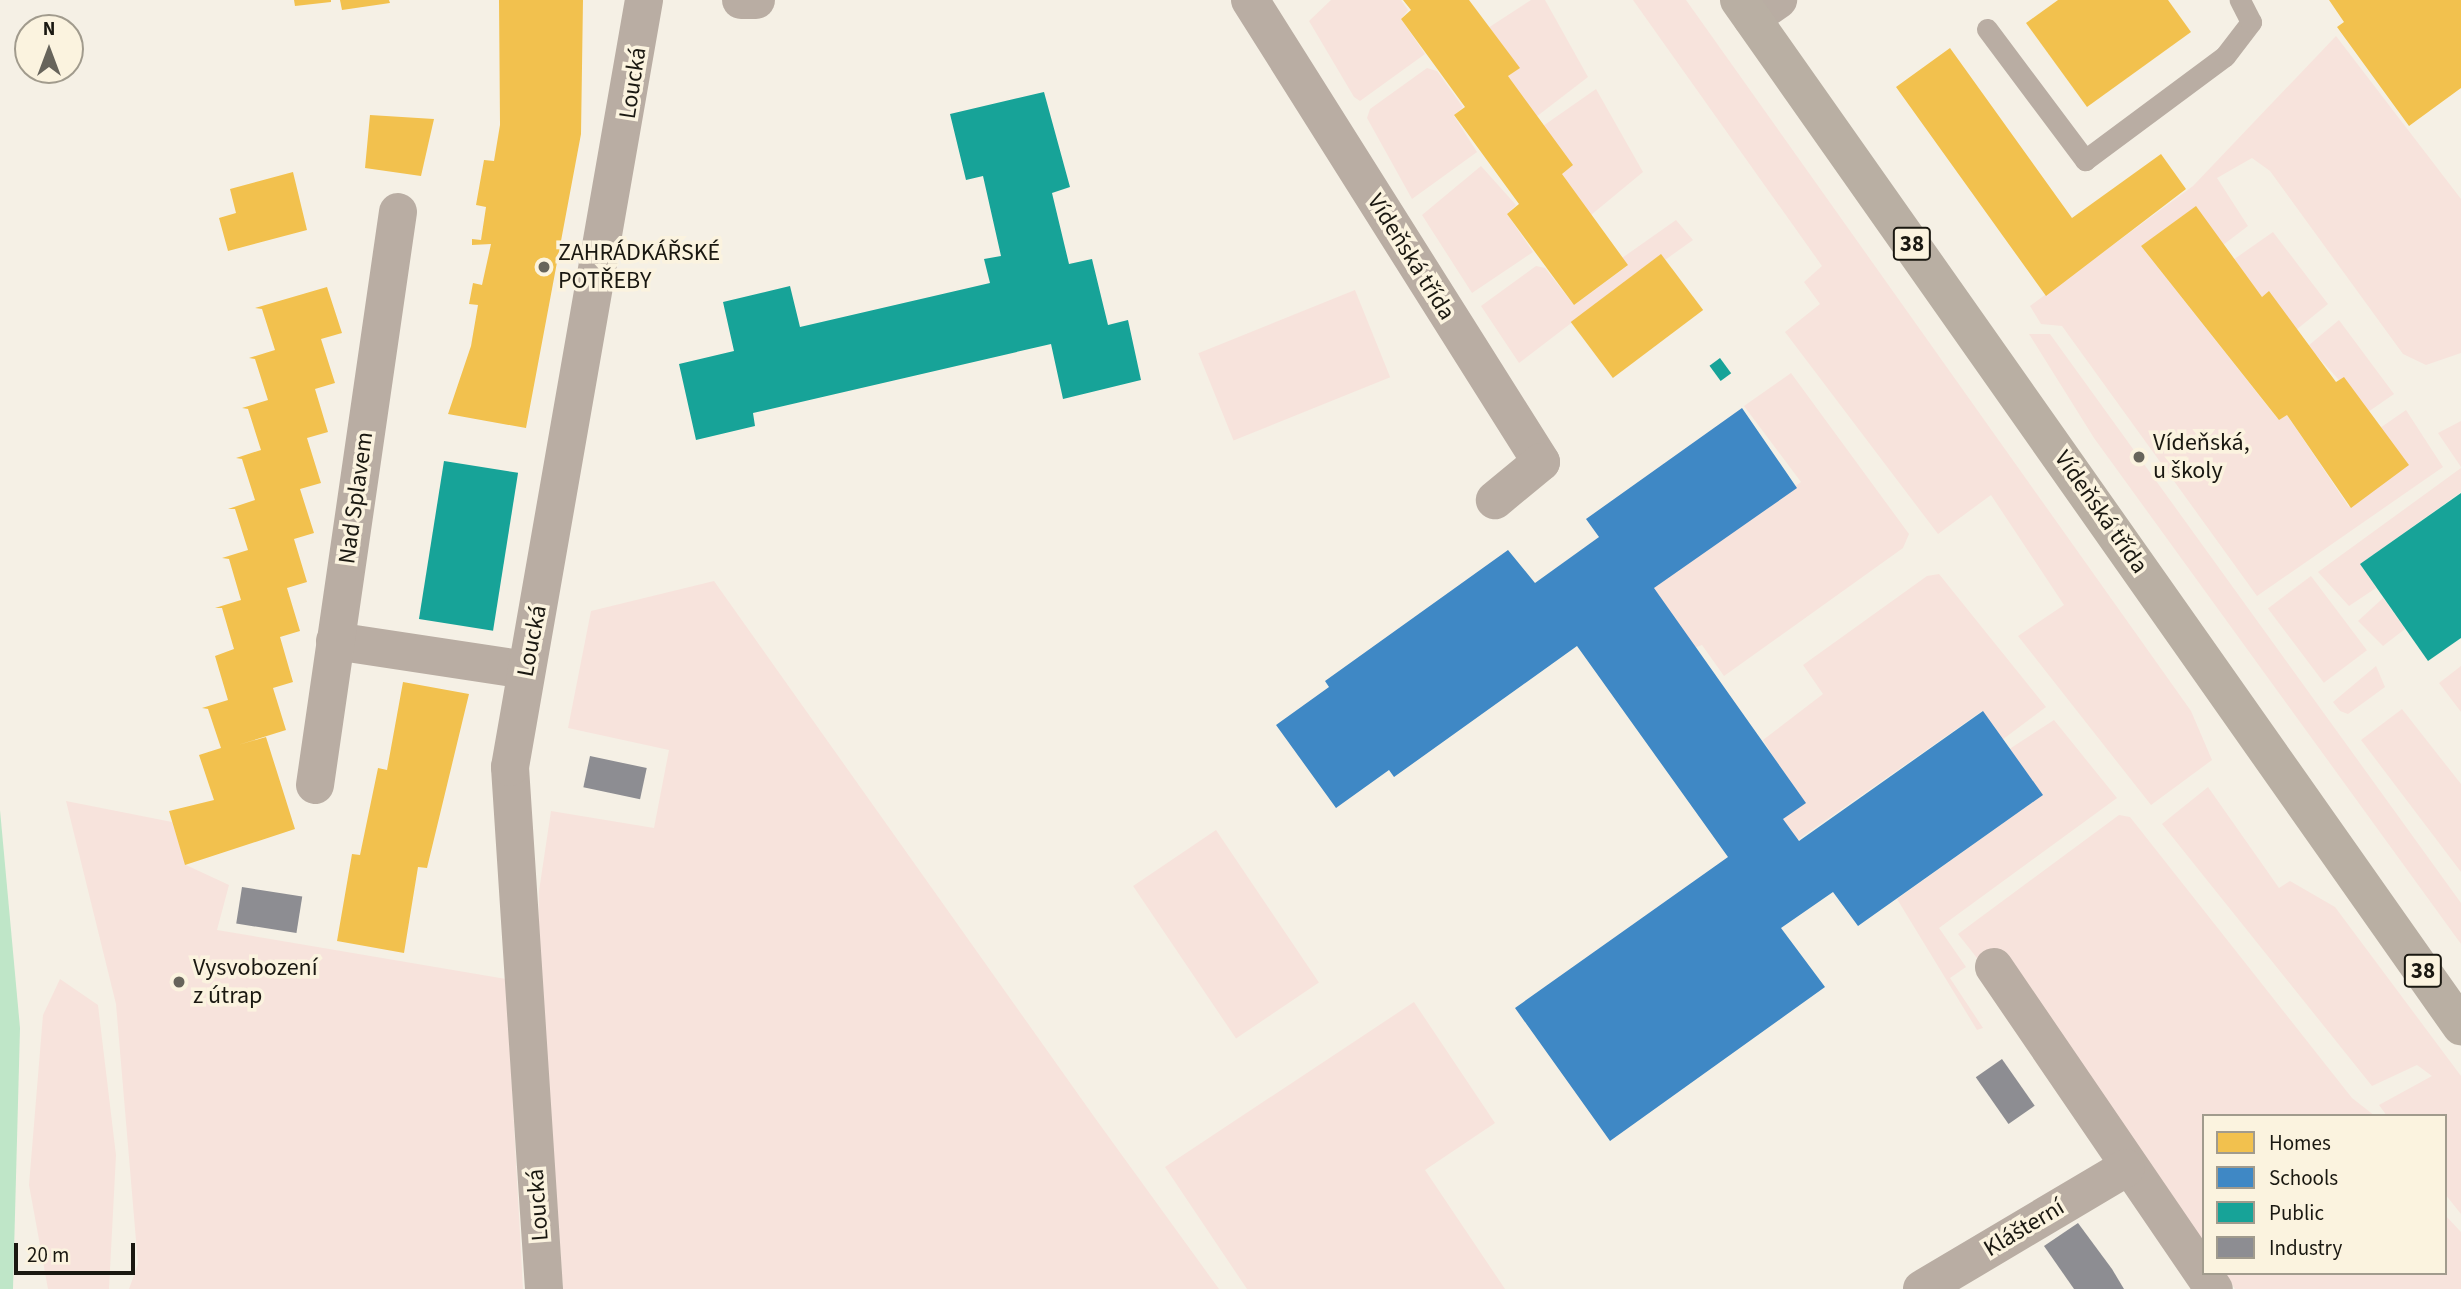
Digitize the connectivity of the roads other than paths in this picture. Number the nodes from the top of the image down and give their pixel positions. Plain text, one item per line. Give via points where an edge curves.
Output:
1 (644, 0) edge
2 (741, 0) edge
3 (756, 0) edge
4 (1250, 0) edge
5 (2240, 0) edge
6 (1756, 6) edge
7 (1987, 29) dead end
8 (398, 212) dead end
9 (1495, 500) dead end
10 (335, 641) junction
11 (526, 670) junction
12 (316, 785) dead end
13 (2386, 916) junction
14 (1994, 967) dead end
15 (2461, 975) edge
16 (2461, 1026) edge
17 (2126, 1168) junction
18 (2202, 1272) edge
19 (544, 1289) edge
20 (1922, 1289) edge

1 - 11 street, Loucká
2 - 3 street
4 - 9 street, Vídeňská třída via 1541,462
5 - 7 lane via 2251,22 2225,56 2085,160
6 - 13 main road, Vídeňská třída / 38
8 - 10 street, Nad Splavem
10 - 11 street
10 - 12 street, Nad Splavem
11 - 19 street, Loucká via 510,767
13 - 15 main road
13 - 16 main road, Vídeňská třída / 38
14 - 17 street via 2101,1121
17 - 18 street
17 - 20 street, Klášterní

